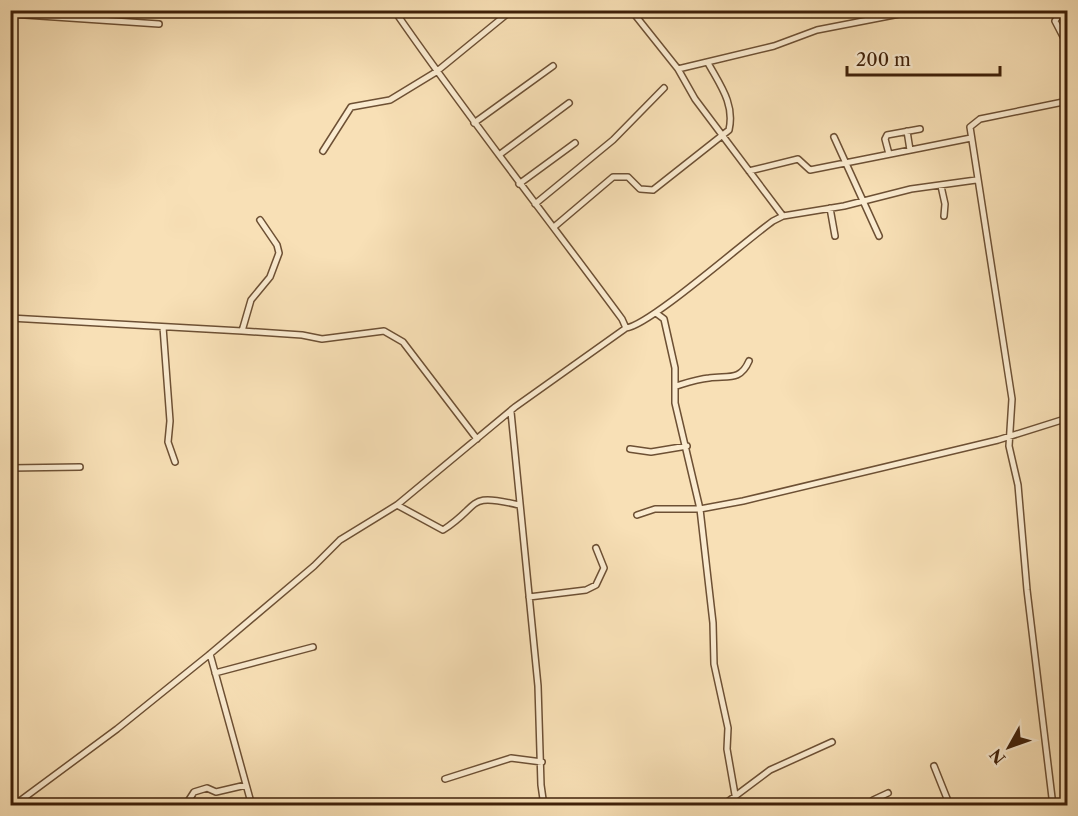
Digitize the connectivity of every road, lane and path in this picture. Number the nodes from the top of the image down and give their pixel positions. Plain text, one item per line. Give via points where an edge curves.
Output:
1 (394, 10) edge
2 (506, 10) edge
3 (631, 10) edge
4 (920, 10) edge
5 (1062, 10) edge
6 (10, 14) edge
7 (159, 24) dead end
8 (1068, 46) edge
9 (708, 63) junction
10 (553, 66) dead end
11 (678, 69) junction
12 (436, 72) junction
13 (664, 88) dead end
14 (1068, 100) edge
15 (569, 103) dead end
16 (474, 123) junction
17 (920, 129) dead end
18 (907, 132) junction
19 (722, 135) junction
20 (834, 137) dead end
21 (971, 138) junction
22 (575, 143) dead end
23 (910, 150) junction
24 (323, 151) dead end
25 (889, 154) junction
26 (499, 155) junction
27 (846, 162) junction
28 (749, 171) junction
29 (976, 180) junction
30 (519, 184) junction
31 (941, 186) junction
32 (865, 201) junction
33 (535, 204) junction
34 (830, 208) junction
35 (783, 216) junction
36 (944, 216) dead end
37 (260, 220) dead end
38 (555, 227) junction
39 (835, 236) dead end
40 (879, 236) dead end
41 (656, 313) junction
42 (10, 318) edge
43 (163, 327) junction
44 (626, 328) junction
45 (242, 331) junction
46 (749, 361) dead end
47 (676, 386) junction
48 (511, 412) junction
49 (1068, 418) edge
50 (1011, 436) junction
51 (477, 439) junction
52 (687, 446) junction
53 (630, 449) dead end
54 (175, 462) dead end
55 (10, 468) edge
56 (80, 468) dead end
57 (397, 504) junction
58 (519, 505) junction
59 (700, 509) junction
60 (637, 515) dead end
61 (596, 548) dead end
62 (529, 597) junction
63 (313, 647) dead end
64 (210, 654) junction
65 (215, 673) junction
66 (832, 742) dead end
67 (542, 762) junction
68 (934, 766) dead end
69 (445, 779) dead end
70 (246, 785) junction
71 (888, 793) dead end
72 (736, 802) edge
73 (14, 806) edge
74 (185, 806) edge
75 (252, 806) edge
76 (544, 806) edge
77 (677, 806) edge
78 (870, 806) edge
79 (950, 806) edge
80 (1053, 806) edge

1 - 12 street
2 - 12 street via 507,14
3 - 11 street
4 - 9 street via 816,30 774,46
5 - 8 street via 1055,21
6 - 7 street
9 - 11 street
9 - 19 street via 732,115 729,130
10 - 16 street
11 - 19 street
12 - 16 street
12 - 24 street via 390,100 351,107
13 - 33 street via 613,140
14 - 21 street via 980,119 970,127
15 - 26 street
16 - 26 street
17 - 18 street
18 - 23 street
18 - 25 street via 885,136
19 - 28 street
19 - 38 street via 648,192 628,177 613,177
20 - 27 street
21 - 23 street
21 - 29 street
22 - 30 street
23 - 25 street
25 - 27 street
26 - 30 street
27 - 28 street via 810,170 800,160 793,160
27 - 32 street
28 - 35 street
29 - 31 street
29 - 50 street via 1012,399
30 - 33 street
31 - 32 street
31 - 36 street
32 - 34 street
32 - 40 street
33 - 38 street
34 - 35 street
34 - 39 street
35 - 41 street via 742,243
37 - 45 street via 279,253 270,277 251,300
38 - 44 street
41 - 44 street via 635,327
41 - 47 street via 664,319
42 - 43 street
43 - 45 street
43 - 54 street via 170,421 167,432
44 - 48 street
45 - 51 street via 322,339 380,331 393,335 403,342
46 - 47 street via 736,377
47 - 52 street via 675,403
48 - 51 street
48 - 58 street
49 - 50 street
50 - 59 street
50 - 80 street via 1009,446 1018,485
51 - 57 street
52 - 53 street via 651,452
52 - 59 street
55 - 56 street
57 - 58 street via 443,530 479,500 491,498
57 - 64 street via 340,540
58 - 62 street
59 - 60 street via 655,509
59 - 72 street via 714,664 728,728 727,749
61 - 62 street via 604,568 596,585 586,590
62 - 67 street
63 - 65 street
64 - 65 street
64 - 73 street
65 - 70 street
66 - 72 street via 754,780
67 - 69 street via 511,758
67 - 76 street
68 - 79 street
70 - 74 street via 194,792
70 - 75 street
71 - 78 street via 873,800
72 - 77 street

